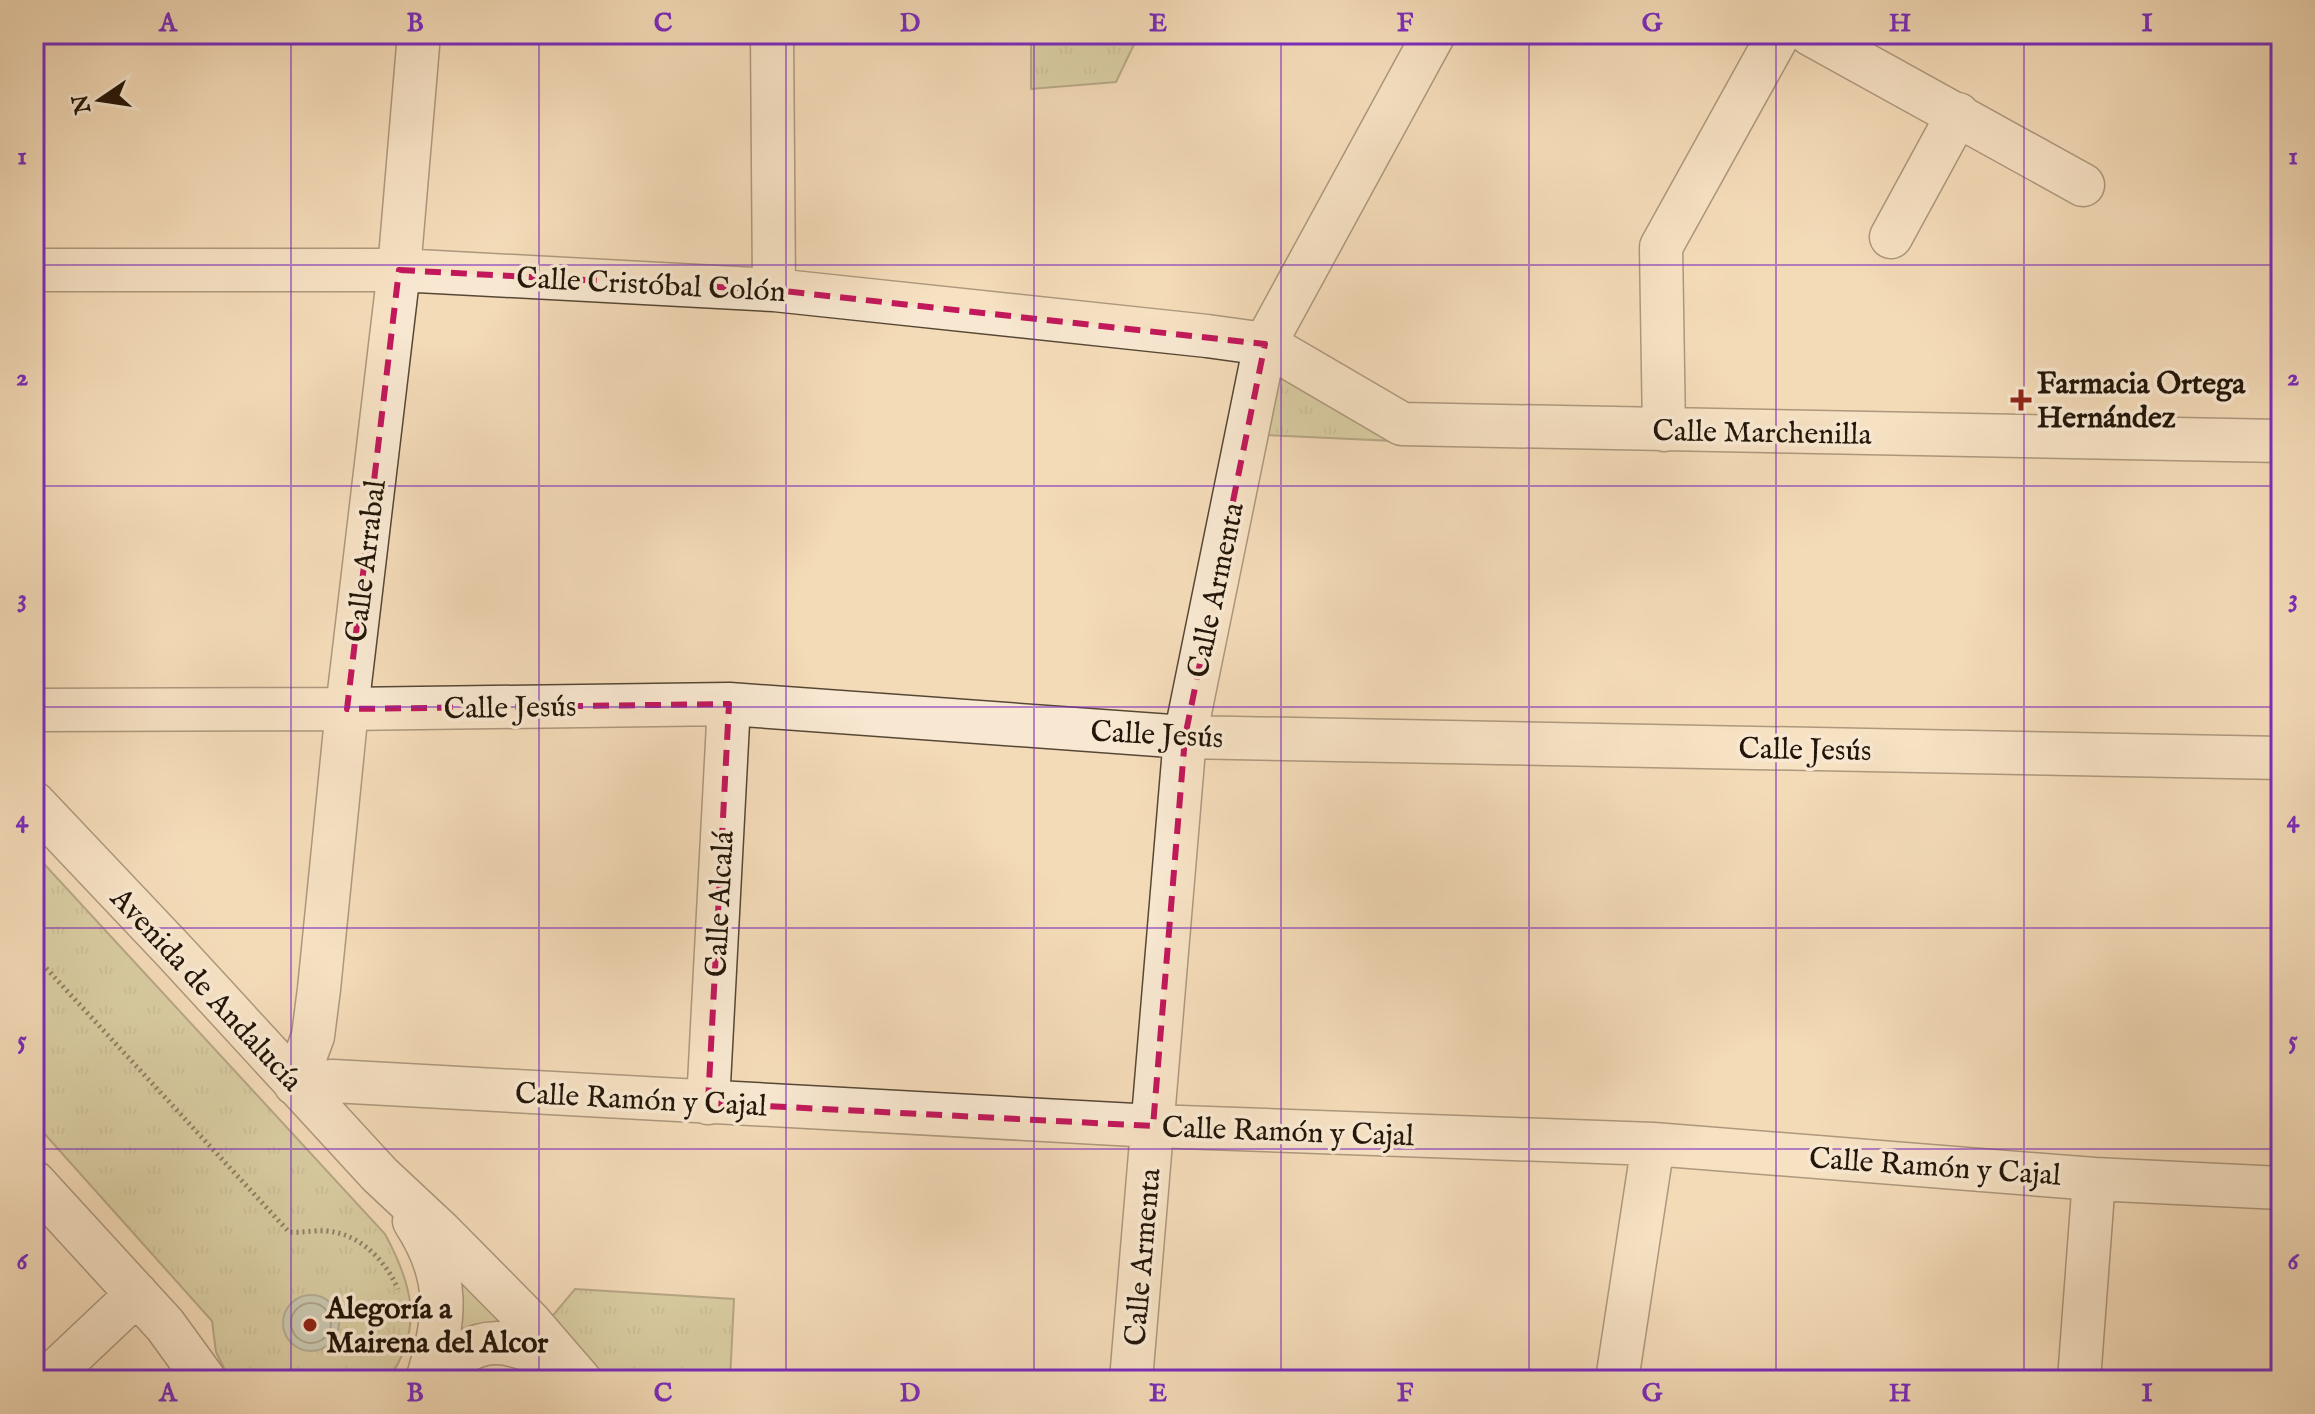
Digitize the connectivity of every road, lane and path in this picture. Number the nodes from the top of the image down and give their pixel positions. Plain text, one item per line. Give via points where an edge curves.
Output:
1 (419, 34) edge
2 (772, 34) edge
3 (1434, 34) edge
4 (1779, 34) edge
5 (1810, 34) edge
6 (1958, 114) junction
7 (2083, 185) dead end
8 (1891, 237) dead end
9 (34, 270) edge
10 (399, 270) junction
11 (774, 290) junction
12 (1265, 344) junction
13 (1664, 430) junction
14 (2281, 441) edge
15 (729, 704) junction
16 (347, 709) junction
17 (34, 710) edge
18 (1185, 737) junction
19 (2281, 758) edge
20 (34, 803) edge
21 (34, 955) edge
22 (295, 1084) junction
23 (708, 1103) junction
24 (1153, 1126) junction
25 (1653, 1144) junction
26 (380, 1175) junction
27 (2094, 1179) junction
28 (34, 1182) edge
29 (2281, 1188) edge
30 (137, 1294) junction
31 (400, 1299) dead end
32 (576, 1376) edge
33 (46, 1380) edge
34 (205, 1380) edge
35 (427, 1380) edge
36 (434, 1380) edge
37 (1131, 1380) edge
38 (1617, 1380) edge
39 (2079, 1380) edge

1 - 10 street, Calle Arrabal
2 - 11 street
3 - 12 street, Calle Armenta
4 - 13 street via 1661,247
5 - 6 street
6 - 7 street
6 - 8 street
9 - 10 street, Calle Cristóbal Colón
10 - 11 street, Calle Cristóbal Colón
10 - 16 street, Calle Arrabal
11 - 12 street, Calle Cristóbal Colón
12 - 13 street, Calle Marchenilla via 1402,424
12 - 18 street, Calle Armenta
13 - 14 street, Calle Marchenilla
15 - 16 street, Calle Jesús
15 - 18 street, Calle Jesús
15 - 23 street, Calle Alcalá
16 - 17 street, Calle Jesús
16 - 22 street, Calle Arrabal via 313,1036
18 - 19 street, Calle Jesús
18 - 24 street, Calle Armenta
20 - 22 street, Avenida de Andalucía
21 - 31 path via 289,1232 327,1231 357,1241 382,1261
22 - 23 street, Calle Ramón y Cajal via 333,1081
22 - 26 street, Avenida de Andalucía
23 - 24 street, Calle Ramón y Cajal
24 - 25 street, Calle Ramón y Cajal
24 - 37 street, Calle Armenta
25 - 27 street, Calle Ramón y Cajal
25 - 38 street
26 - 32 street, Avenida de Andalucía via 529,1321
26 - 35 street, Avenida de Andalucía via 427,1240 438,1267 440,1323
27 - 29 street, Calle Ramón y Cajal
27 - 39 street
28 - 30 street
30 - 33 street
30 - 34 street
32 - 36 street via 536,1352 499,1342 459,1354

